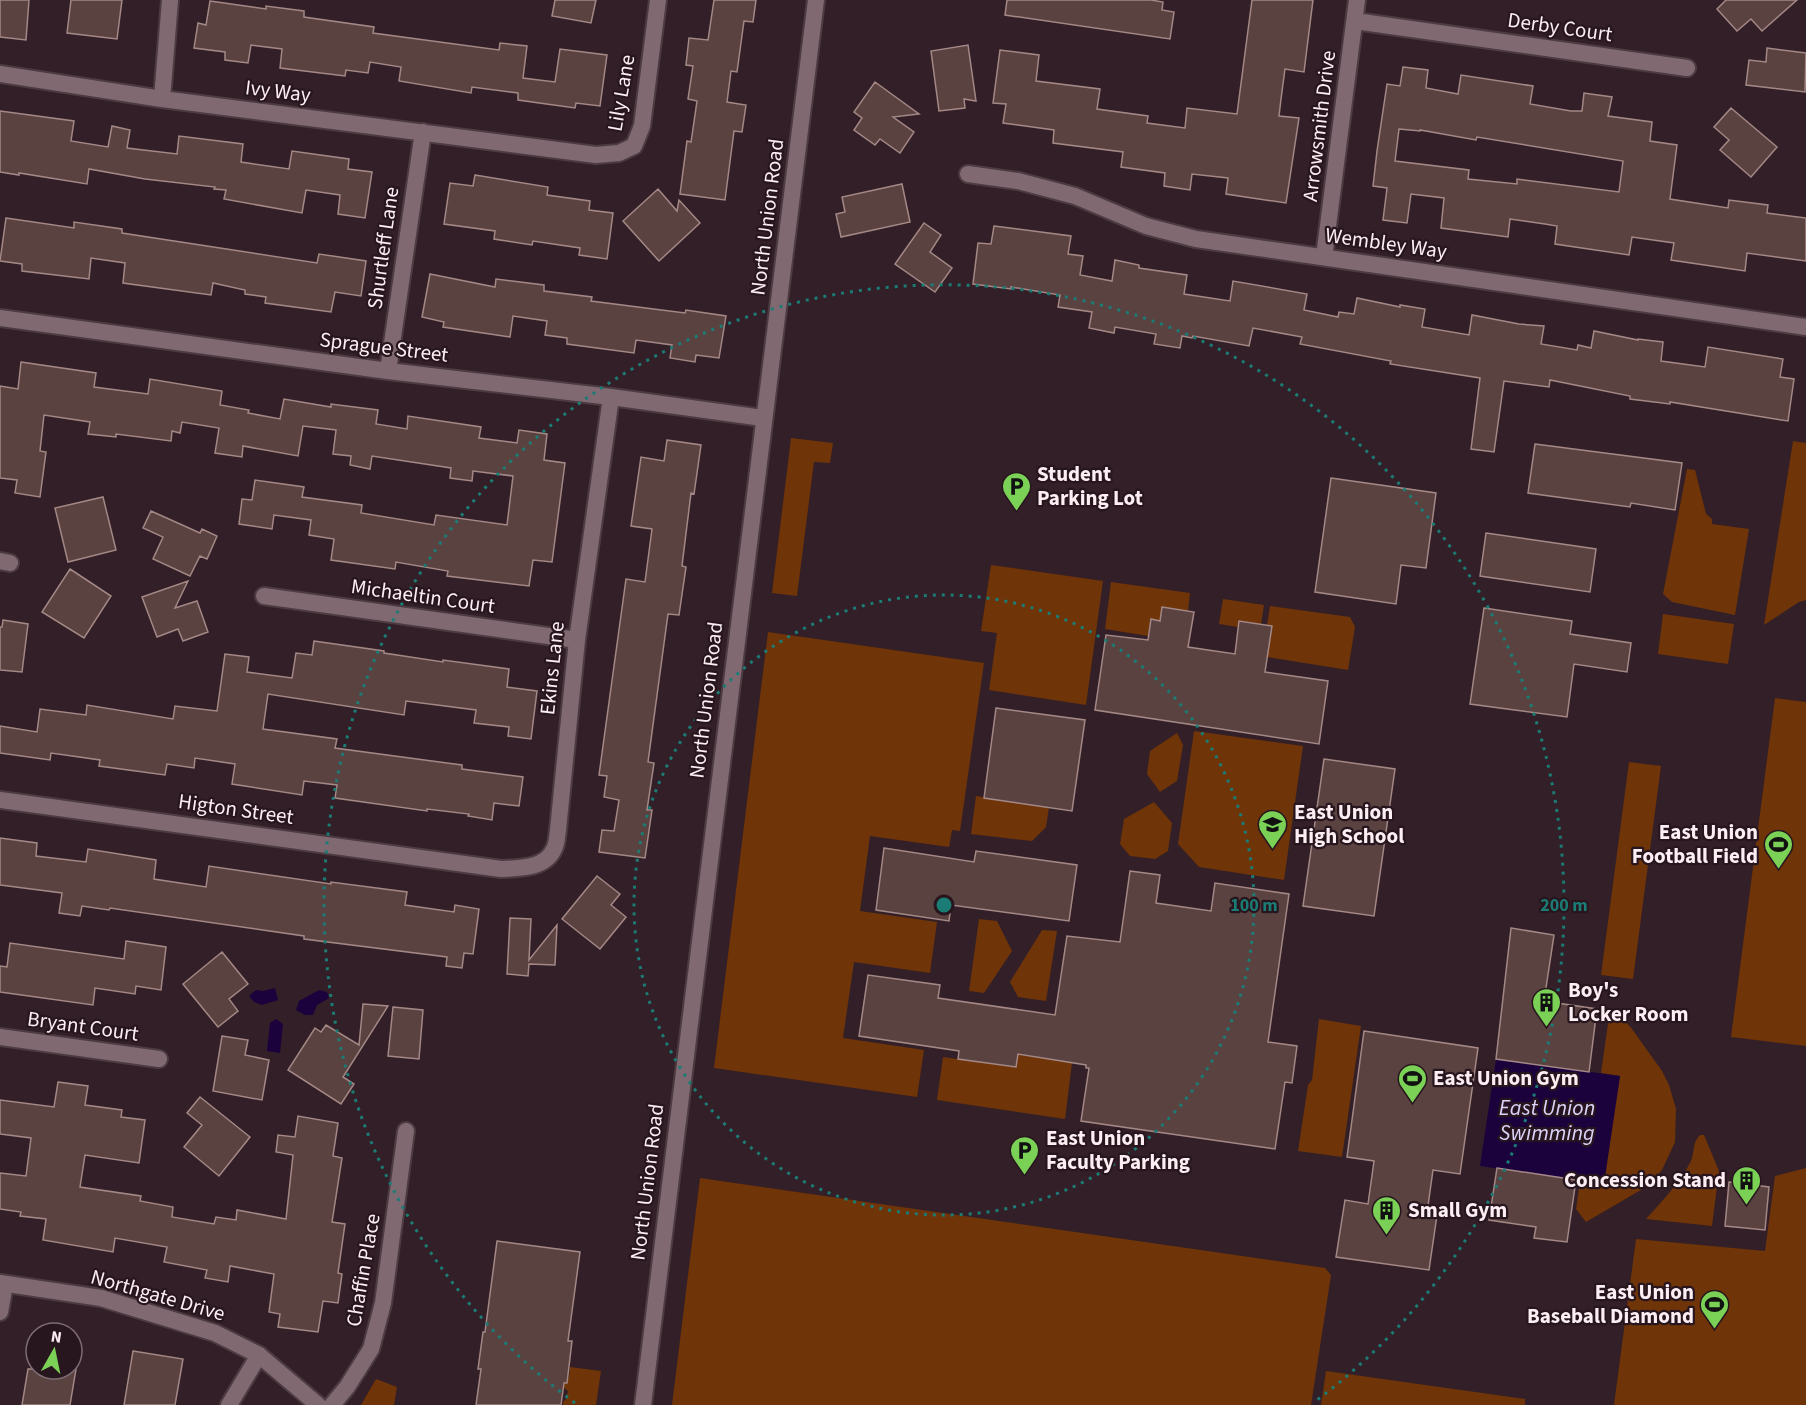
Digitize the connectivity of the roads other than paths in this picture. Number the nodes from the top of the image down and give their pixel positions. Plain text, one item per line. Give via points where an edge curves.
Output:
1 (170, 0) edge
2 (658, 0) edge
3 (816, 0) edge
4 (1357, 0) edge
5 (1355, 21) junction
6 (1687, 68) dead end
7 (0, 74) edge
8 (162, 99) junction
9 (423, 132) junction
10 (552, 149) joint
11 (968, 174) dead end
12 (1324, 257) junction
13 (0, 318) edge
14 (1806, 327) edge
15 (388, 371) junction
16 (611, 397) junction
17 (763, 418) junction
18 (264, 596) dead end
19 (577, 640) junction
20 (0, 800) edge
21 (465, 864) joint
22 (0, 1037) edge
23 (159, 1059) dead end
24 (406, 1131) dead end
25 (2, 1283) edge
26 (0, 1312) edge
27 (259, 1355) junction
28 (229, 1405) edge
29 (318, 1405) edge
30 (332, 1405) edge
31 (643, 1405) edge

1 - 8 street
2 - 10 street, Lily Lane via 642,126 634,146 619,153 596,155
3 - 17 street, North Union Road
4 - 5 street, Arrowsmith Drive
5 - 6 street, Derby Court
5 - 12 street, Arrowsmith Drive
7 - 8 street, Ivy Way
8 - 9 street, Ivy Way
9 - 10 street, Ivy Way
9 - 15 street, Shurtleff Lane
11 - 12 street, Wembley Way via 1018,181 1075,196 1146,226 1196,239
12 - 14 street, Wembley Way
13 - 15 street, Sprague Street
15 - 16 street, Sprague Street
16 - 17 street, Sprague Street
16 - 19 street, Ekins Lane
17 - 31 street, North Union Road
18 - 19 street, Michaeltin Court
19 - 21 street, Ekins Lane via 554,850 529,868
20 - 21 street, Higton Street
22 - 23 street, Bryant Court
24 - 30 street, Chaffin Place via 383,1303 371,1349
25 - 26 street
25 - 27 street, Northgate Drive via 101,1298 215,1333
27 - 28 street
27 - 29 street, Northgate Drive

